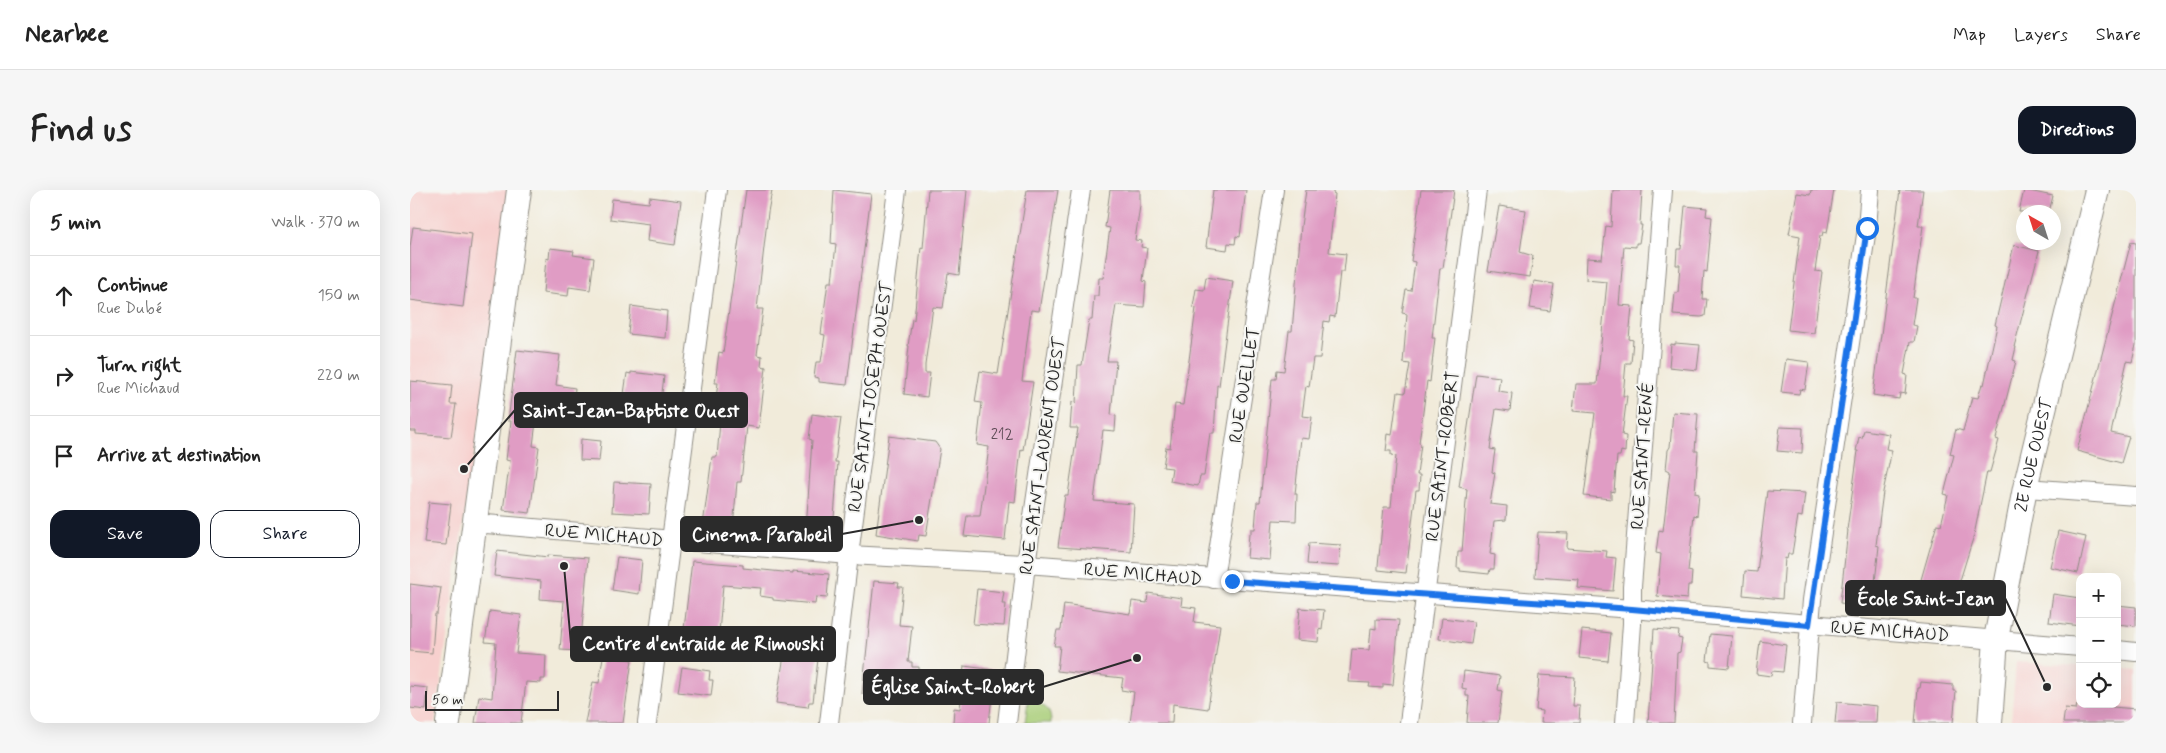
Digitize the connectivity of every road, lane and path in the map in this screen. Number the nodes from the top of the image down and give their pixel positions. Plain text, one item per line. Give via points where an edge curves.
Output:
1 (519, 190) edge
2 (717, 190) edge
3 (897, 190) edge
4 (1081, 190) edge
5 (1274, 190) edge
6 (1477, 190) edge
7 (1663, 190) edge
8 (1870, 190) edge
9 (2097, 190) edge
10 (2024, 488) junction
11 (2136, 496) edge
12 (474, 523) junction
13 (670, 541) junction
14 (849, 555) junction
15 (1026, 564) junction
16 (1214, 579) junction
17 (1424, 594) junction
18 (1632, 609) junction
19 (1809, 625) junction
20 (1996, 639) junction
21 (2076, 647) edge
22 (2121, 650) edge
23 (2136, 652) edge
24 (448, 723) edge
25 (647, 723) edge
26 (829, 723) edge
27 (1007, 723) edge
28 (1409, 723) edge
29 (1625, 723) edge
30 (1802, 723) edge
31 (1990, 723) edge

1 - 12 street
2 - 13 street
3 - 14 street, RUE SAINT-JOSEPH OUEST
4 - 15 street, RUE SAINT-LAURENT OUEST
5 - 16 street, RUE OUELLET
6 - 17 street, RUE SAINT-ROBERT
7 - 18 street, RUE SAINT-RENÉ
8 - 19 street
9 - 10 street, 2E RUE OUEST
10 - 11 street
10 - 20 street, 2E RUE OUEST
12 - 13 street, RUE MICHAUD
12 - 24 street
13 - 14 street, RUE MICHAUD
13 - 25 street
14 - 15 street, RUE MICHAUD
14 - 26 street, RUE SAINT-JOSEPH OUEST
15 - 16 street, RUE MICHAUD
15 - 27 street, RUE SAINT-LAURENT OUEST
16 - 17 street, RUE MICHAUD
17 - 18 street, RUE MICHAUD
17 - 28 street, RUE SAINT-ROBERT
18 - 19 street, RUE MICHAUD
18 - 29 street, RUE SAINT-RENÉ
19 - 20 street, RUE MICHAUD
19 - 30 street
20 - 21 street, RUE MICHAUD
20 - 31 street, 2E RUE OUEST
22 - 23 street

